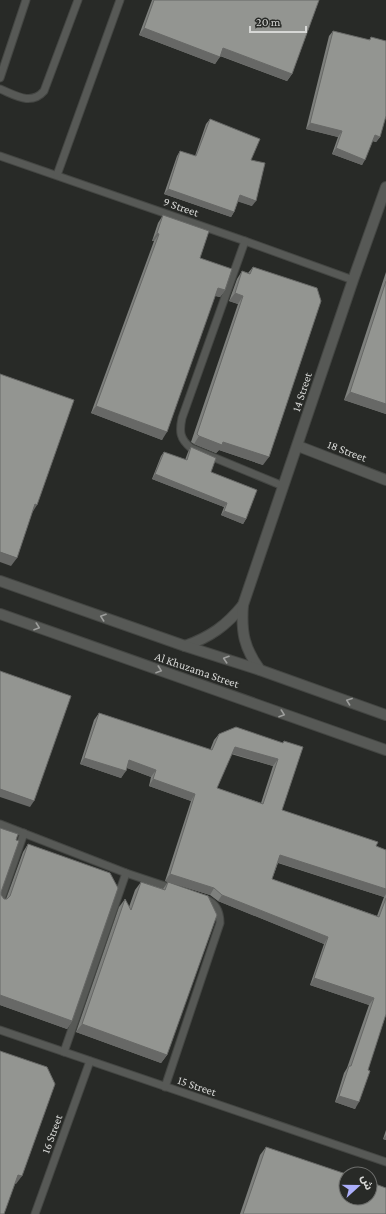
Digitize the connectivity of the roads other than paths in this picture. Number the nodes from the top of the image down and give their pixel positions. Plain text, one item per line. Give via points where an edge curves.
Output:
1 (26, 0) edge
2 (78, 0) edge
3 (120, 0) edge
4 (0, 78) edge
5 (0, 89) edge
6 (0, 156) edge
7 (57, 175) junction
8 (386, 187) edge
9 (245, 241) junction
10 (353, 280) junction
11 (298, 446) junction
12 (386, 480) edge
13 (283, 486) junction
14 (0, 581) edge
15 (243, 605) junction
16 (0, 614) edge
17 (185, 646) junction
18 (260, 670) junction
19 (386, 714) edge
20 (386, 750) edge
21 (0, 824) edge
22 (24, 833) junction
23 (126, 872) junction
24 (182, 891) edge
25 (196, 896) edge
26 (0, 902) edge
27 (0, 1030) edge
28 (64, 1052) junction
29 (90, 1061) junction
30 (165, 1087) junction
31 (386, 1162) edge
32 (36, 1214) edge

1 - 4 lane
2 - 5 lane via 44,92 36,98 26,99
3 - 7 lane
6 - 7 lane, 9 Street
7 - 9 lane, 9 Street
8 - 10 street, 14 Street
9 - 10 lane, 9 Street
9 - 13 lane via 182,418 180,431 190,448
10 - 11 street, 14 Street
11 - 12 street, 18 Street
11 - 13 street, 14 Street
13 - 15 street, 14 Street
17 -> 14 street, Al Khuzama Street
15 - 17 street, 14 Street via 223,626
15 - 18 street, 14 Street via 243,633 246,646
16 -> 20 street, Al Khuzama Street
18 -> 17 street, Al Khuzama Street
19 -> 18 street, Al Khuzama Street
21 - 22 lane
22 - 23 lane
22 - 26 lane
23 - 24 lane
23 - 28 lane
25 - 30 lane via 208,900 216,907 220,923
27 - 28 lane, 15 Street
28 - 29 lane, 15 Street
29 - 30 lane, 15 Street
29 - 32 lane, 16 Street
30 - 31 lane, 15 Street

